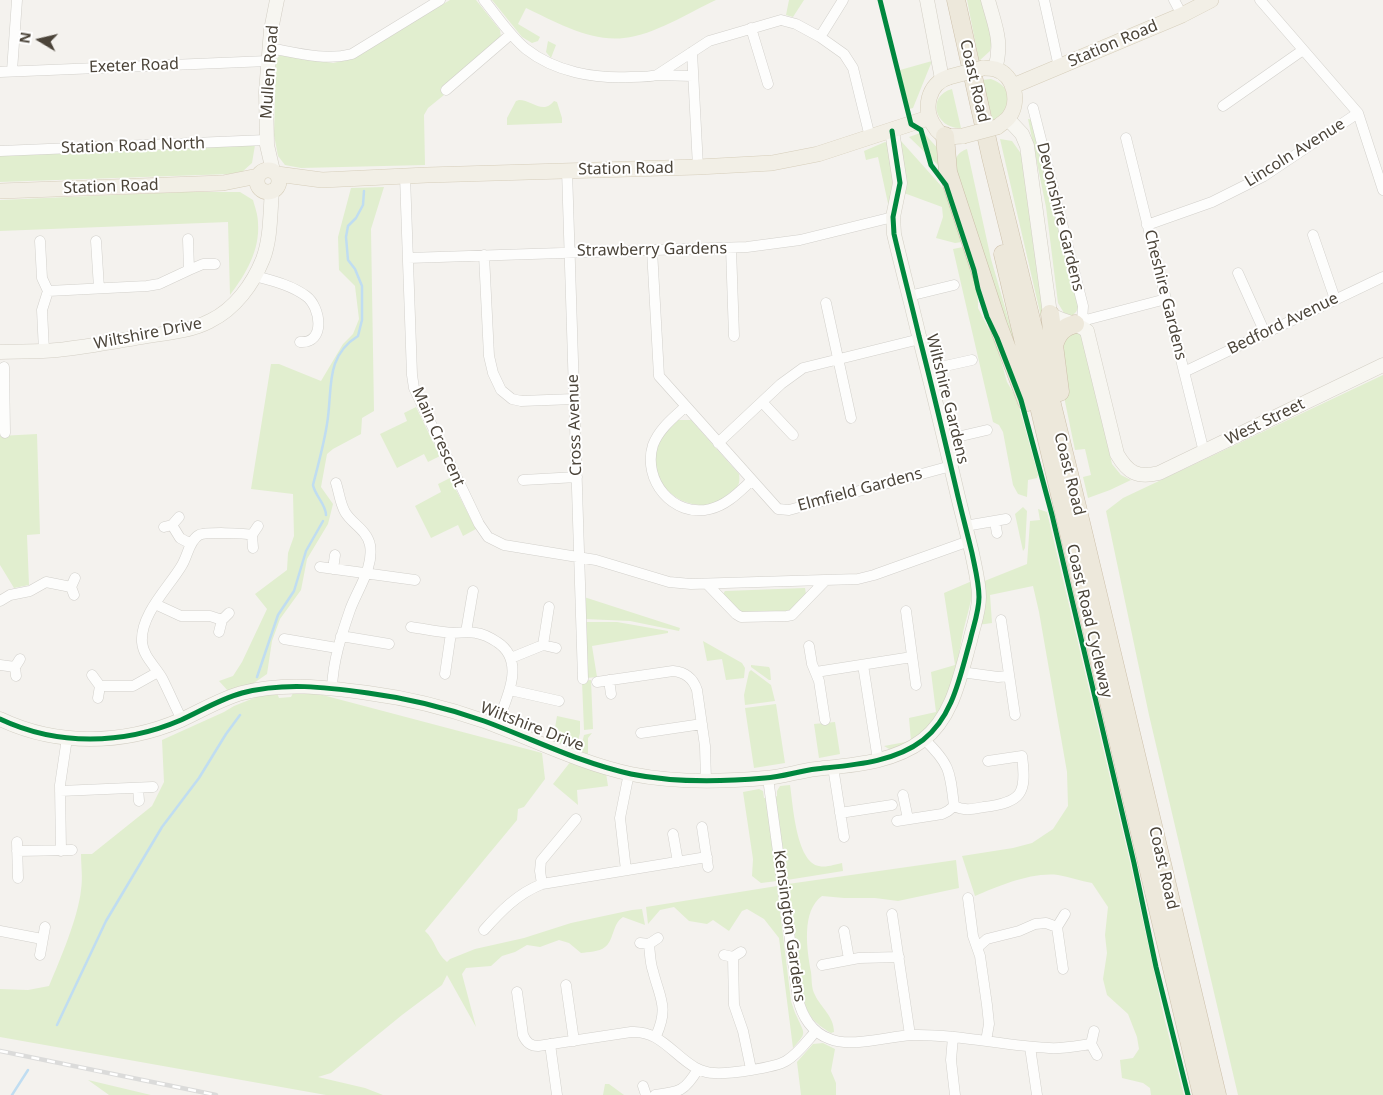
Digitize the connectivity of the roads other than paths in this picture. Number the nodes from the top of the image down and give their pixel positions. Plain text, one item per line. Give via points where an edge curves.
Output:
1 (17, 0) edge
2 (440, 0) edge
3 (484, 0) edge
4 (843, 0) edge
5 (927, 0) edge
6 (945, 0) edge
7 (956, 0) edge
8 (988, 0) edge
9 (1044, 0) edge
10 (1174, 0) edge
11 (1211, 0) edge
12 (1260, 0) edge
13 (274, 1) edge
14 (1182, 15) junction
15 (751, 28) junction
16 (511, 34) junction
17 (820, 37) junction
18 (1303, 50) junction
19 (692, 52) junction
20 (268, 55) junction
21 (1059, 67) junction
22 (989, 68) junction
23 (12, 71) junction
24 (0, 72) edge
25 (657, 74) junction
26 (693, 76) junction
27 (946, 78) junction
28 (768, 84) dead end
29 (1013, 86) junction
30 (446, 90) dead end
31 (1223, 106) dead end
32 (1033, 108) dead end
33 (1358, 113) junction
34 (928, 118) junction
35 (1002, 123) junction
36 (892, 131) junction
37 (954, 136) junction
38 (870, 137) junction
39 (1126, 138) dead end
40 (266, 143) junction
41 (0, 151) edge
42 (698, 167) junction
43 (566, 170) junction
44 (405, 176) junction
45 (268, 182) junction
46 (0, 190) edge
47 (1383, 190) edge
48 (894, 217) junction
49 (1147, 225) junction
50 (1313, 235) dead end
51 (188, 239) dead end
52 (40, 241) dead end
53 (96, 242) dead end
54 (731, 248) junction
55 (652, 250) junction
56 (569, 252) junction
57 (484, 255) junction
58 (408, 258) junction
59 (215, 264) dead end
60 (189, 270) junction
61 (1238, 273) dead end
62 (255, 276) junction
63 (1383, 277) edge
64 (954, 285) dead end
65 (99, 288) junction
66 (48, 291) junction
67 (909, 296) junction
68 (1166, 299) junction
69 (1336, 300) junction
70 (826, 303) dead end
71 (1050, 314) junction
72 (1079, 323) junction
73 (1265, 333) junction
74 (734, 336) dead end
75 (920, 339) junction
76 (300, 342) dead end
77 (1054, 346) junction
78 (44, 351) junction
79 (0, 352) edge
80 (838, 358) junction
81 (972, 360) dead end
82 (1383, 365) edge
83 (4, 367) dead end
84 (927, 370) junction
85 (1184, 372) junction
86 (574, 399) junction
87 (2, 401) edge
88 (762, 402) junction
89 (685, 407) junction
90 (851, 418) dead end
91 (988, 430) dead end
92 (5, 434) dead end
93 (793, 435) dead end
94 (944, 440) junction
95 (718, 443) junction
96 (1204, 452) junction
97 (951, 466) junction
98 (1147, 476) joint
99 (576, 477) junction
100 (523, 480) dead end
101 (751, 481) junction
102 (336, 483) dead end
103 (1074, 494) junction
104 (179, 517) dead end
105 (1006, 519) dead end
106 (965, 526) junction
107 (969, 541) junction
108 (191, 544) junction
109 (253, 548) dead end
110 (335, 555) dead end
111 (579, 558) junction
112 (320, 567) dead end
113 (333, 569) junction
114 (1077, 570) junction
115 (366, 573) junction
116 (415, 580) dead end
117 (824, 582) junction
118 (707, 584) junction
119 (73, 587) dead end
120 (472, 591) dead end
121 (0, 601) edge
122 (155, 604) junction
123 (549, 607) dead end
124 (906, 611) dead end
125 (1001, 620) dead end
126 (411, 627) dead end
127 (219, 632) dead end
128 (466, 632) junction
129 (451, 633) junction
130 (342, 636) junction
131 (284, 639) dead end
132 (389, 644) dead end
133 (543, 645) junction
134 (809, 646) dead end
135 (337, 648) junction
136 (556, 648) dead end
137 (912, 657) junction
138 (511, 658) junction
139 (0, 665) edge
140 (863, 665) junction
141 (17, 667) dead end
142 (158, 672) junction
143 (816, 672) junction
144 (961, 672) junction
145 (445, 674) dead end
146 (92, 675) dead end
147 (1009, 676) junction
148 (583, 679) dead end
149 (609, 680) junction
150 (598, 682) dead end
151 (916, 685) dead end
152 (100, 686) junction
153 (332, 688) junction
154 (510, 690) junction
155 (611, 694) dead end
156 (98, 698) dead end
157 (559, 701) dead end
158 (1015, 715) dead end
159 (0, 719) edge
160 (182, 720) junction
161 (825, 720) dead end
162 (702, 724) junction
163 (496, 726) junction
164 (641, 733) dead end
165 (67, 738) junction
166 (924, 739) junction
167 (878, 760) junction
168 (988, 761) dead end
169 (833, 767) junction
170 (629, 774) junction
171 (768, 778) junction
172 (706, 781) junction
173 (153, 787) dead end
174 (138, 788) junction
175 (60, 791) junction
176 (903, 795) dead end
177 (139, 801) dead end
178 (892, 805) dead end
179 (954, 806) junction
180 (840, 813) junction
181 (576, 819) dead end
182 (908, 819) junction
183 (897, 821) dead end
184 (702, 827) dead end
185 (673, 834) dead end
186 (844, 837) dead end
187 (72, 850) dead end
188 (61, 851) junction
189 (678, 862) junction
190 (626, 870) junction
191 (18, 878) dead end
192 (542, 884) junction
193 (968, 898) dead end
194 (892, 914) dead end
195 (1065, 914) dead end
196 (45, 927) dead end
197 (1058, 927) junction
198 (484, 930) dead end
199 (844, 931) dead end
200 (0, 932) edge
201 (42, 940) junction
202 (649, 942) dead end
203 (978, 947) junction
204 (40, 955) dead end
205 (733, 955) dead end
206 (899, 957) junction
207 (849, 959) junction
208 (822, 965) dead end
209 (1063, 969) dead end
210 (566, 985) dead end
211 (517, 992) dead end
212 (816, 1031) junction
213 (1094, 1031) dead end
214 (910, 1035) junction
215 (656, 1036) junction
216 (953, 1037) junction
217 (574, 1041) junction
218 (986, 1041) junction
219 (550, 1044) junction
220 (1091, 1044) junction
221 (1030, 1046) junction
222 (1097, 1055) dead end
223 (698, 1069) junction
224 (751, 1069) junction
225 (557, 1095) edge
226 (655, 1095) edge
227 (955, 1095) edge
228 (1037, 1095) edge
229 (1202, 1095) edge
230 (1217, 1095) edge

1 - 23 street
2 - 20 street, Exeter Road via 352,54 329,58
3 - 16 street
4 - 17 street
5 - 27 street, Coast Road
6 - 114 highway, Coast Road
7 - 103 highway, Coast Road
8 - 22 street, Coast Road via 1000,54
9 - 21 street
10 - 14 street
11 - 14 main road, Station Road
12 - 18 street
13 - 20 street, Mullen Road
14 - 21 main road, Station Road
15 - 17 street via 786,20
15 - 19 street via 709,41
15 - 28 street
16 - 25 street via 524,48 544,60 588,76 608,78
16 - 30 street
17 - 38 street via 851,63
18 - 31 street
18 - 33 street
19 - 25 street
19 - 26 street
20 - 23 street, Exeter Road
20 - 40 street, Mullen Road
21 - 29 main road, Station Road
22 - 27 main road, bridge
22 - 29 main road via 1005,75
23 - 24 street, Exeter Road
25 - 26 street
26 - 42 street
27 - 34 main road via 932,90 927,106
29 - 35 main road via 1014,108
32 - 72 street, Devonshire Gardens via 1083,306
33 - 47 street
33 - 49 street, Lincoln Avenue via 1264,176 1212,202
34 - 36 main road, Station Road
34 - 37 main road via 937,130
35 - 37 main road, bridge
35 - 71 street via 1022,134 1027,146
36 - 38 main road, Station Road
36 - 48 street, Wiltshire Gardens via 900,183
37 - 114 highway via 948,172 1023,389
38 - 42 main road, Station Road via 818,154 772,163
39 - 49 street, Cheshire Gardens
40 - 41 street, Station Road North
40 - 45 street, Mullen Road
42 - 43 main road, Station Road
43 - 44 main road, Station Road
43 - 56 street, Cross Avenue
44 - 45 main road, Station Road
44 - 58 street, Main Crescent
45 - 46 main road, Station Road
45 - 62 street, Wiltshire Drive via 266,250
48 - 54 street, Strawberry Gardens via 800,240
48 - 67 street, Wiltshire Gardens via 894,234
49 - 68 street, Cheshire Gardens
50 - 69 street
51 - 60 street
52 - 66 street via 42,278
53 - 65 street
54 - 55 street, Strawberry Gardens
54 - 74 street
55 - 56 street, Strawberry Gardens
55 - 89 street, Elmfield Gardens via 658,374
56 - 57 street, Strawberry Gardens
56 - 86 street, Cross Avenue
57 - 58 street, Strawberry Gardens
57 - 86 street via 489,356 501,390 512,399 521,401
58 - 111 street, Main Crescent via 414,388 479,524 488,537 504,545
59 - 60 street via 203,264
60 - 65 street via 156,285
61 - 73 street
62 - 76 street via 296,289 311,300 318,320 317,332 312,340
62 - 78 street, Wiltshire Drive via 232,305 201,325
63 - 69 street, Bedford Avenue
64 - 67 street
65 - 66 street
66 - 78 street via 42,310
67 - 75 street, Wiltshire Gardens
68 - 72 street
68 - 85 street, Cheshire Gardens
69 - 73 street, Bedford Avenue
70 - 80 street
71 - 72 street
71 - 77 highway
72 - 77 highway via 1061,331
72 - 98 street, Devonshire Gardens via 1088,334 1117,454 1125,467 1135,474
73 - 85 street, Bedford Avenue
75 - 80 street
75 - 84 street, Wiltshire Gardens
77 - 103 highway
78 - 79 street, Wiltshire Drive
80 - 88 street via 804,368
80 - 90 street
81 - 84 street, Wiltshire Gardens
82 - 96 street, West Street
83 - 87 street
84 - 94 street, Wiltshire Gardens
85 - 96 street, Cheshire Gardens
86 - 99 street, Cross Avenue
87 - 92 street
88 - 93 street
88 - 95 street
89 - 95 street, Elmfield Gardens
89 - 101 street via 660,432 654,444 651,465 660,491 682,507 704,510 722,504
91 - 94 street, Wiltshire Gardens
94 - 97 street, Wiltshire Gardens
95 - 101 street, Elmfield Gardens
96 - 98 street, West Street via 1159,474
97 - 101 street, Elmfield Gardens via 784,510 775,507
97 - 106 street, Wiltshire Gardens
99 - 100 street
99 - 111 street, Cross Avenue
102 - 115 street via 344,511 369,542 370,558
103 - 230 highway, Coast Road
104 - 108 street via 168,526
105 - 106 street via 996,527 983,522
106 - 107 street, Wiltshire Gardens
107 - 117 street, Main Crescent via 865,578
107 - 144 street, Wiltshire Gardens via 979,600
108 - 109 street via 204,534 255,530
108 - 122 street via 182,565
110 - 113 street
111 - 118 street, Main Crescent via 669,582
111 - 148 street, Cross Avenue
112 - 113 street
113 - 115 street
114 - 229 highway, Coast Road
115 - 116 street
115 - 130 street
117 - 118 street, Main Crescent
117 - 118 street via 792,615 746,618 736,614
119 - 121 street via 46,582
120 - 128 street
122 - 127 street via 181,616 226,617
122 - 142 street via 144,626 142,639 145,652
123 - 133 street
124 - 137 street
125 - 147 street
126 - 129 street
128 - 129 street
128 - 138 street via 483,634 495,640
129 - 145 street
130 - 132 street
130 - 135 street
131 - 135 street
133 - 136 street
133 - 138 street
134 - 143 street
135 - 153 street
137 - 140 street
137 - 151 street
138 - 154 street
139 - 141 street
140 - 143 street
140 - 167 street
142 - 152 street via 133,686
142 - 160 street
143 - 161 street
144 - 147 street
144 - 166 street, Wiltshire Drive via 946,713
146 - 152 street
147 - 158 street
149 - 150 street
149 - 155 street
149 - 162 street via 673,671 686,675 695,686
152 - 156 street
153 - 160 street, Wiltshire Drive via 297,686 255,690 232,696
153 - 163 street, Wiltshire Drive via 406,700
154 - 157 street
154 - 163 street
159 - 165 street, Wiltshire Drive via 23,729
160 - 165 street, Wiltshire Drive via 119,738
162 - 164 street
162 - 172 street
163 - 170 street, Wiltshire Drive via 579,759
165 - 175 street
166 - 167 street, Wiltshire Drive via 906,750
166 - 179 street via 945,762
167 - 169 street, Wiltshire Drive
168 - 179 street via 1022,756 1025,781 1017,796 1003,805 969,809
169 - 171 street, Wiltshire Drive
169 - 180 street
170 - 172 street, Wiltshire Drive
170 - 190 street via 620,818
171 - 172 street, Wiltshire Drive
171 - 212 street, Kensington Gardens via 798,999 804,1016
173 - 174 street
174 - 175 street
174 - 177 street
175 - 188 street
176 - 182 street
178 - 180 street
179 - 182 street via 942,814
180 - 186 street
181 - 192 street via 541,861
182 - 183 street
184 - 189 street via 708,862
185 - 189 street
187 - 188 street
188 - 191 street via 17,846
189 - 190 street
190 - 192 street
192 - 198 street via 514,899
193 - 203 street
194 - 206 street
195 - 197 street
196 - 201 street
197 - 203 street via 1035,924 987,938
197 - 209 street
199 - 207 street
200 - 201 street
201 - 204 street
202 - 215 street via 652,970 663,1003
203 - 218 street via 989,1017
205 - 224 street via 734,1005
206 - 207 street
206 - 214 street
207 - 208 street
210 - 217 street
211 - 219 street via 526,1041 534,1046
212 - 214 street, Kensington Gardens via 830,1040 843,1043
212 - 224 street via 786,1060
213 - 220 street
214 - 216 street, Kensington Gardens
215 - 217 street via 638,1031
215 - 223 street
216 - 218 street, Kensington Gardens
216 - 227 street via 951,1060
217 - 219 street
218 - 221 street, Kensington Gardens
219 - 225 street
220 - 221 street, Kensington Gardens via 1056,1048
220 - 222 street
221 - 228 street
223 - 224 street via 717,1073
223 - 226 street via 684,1089

